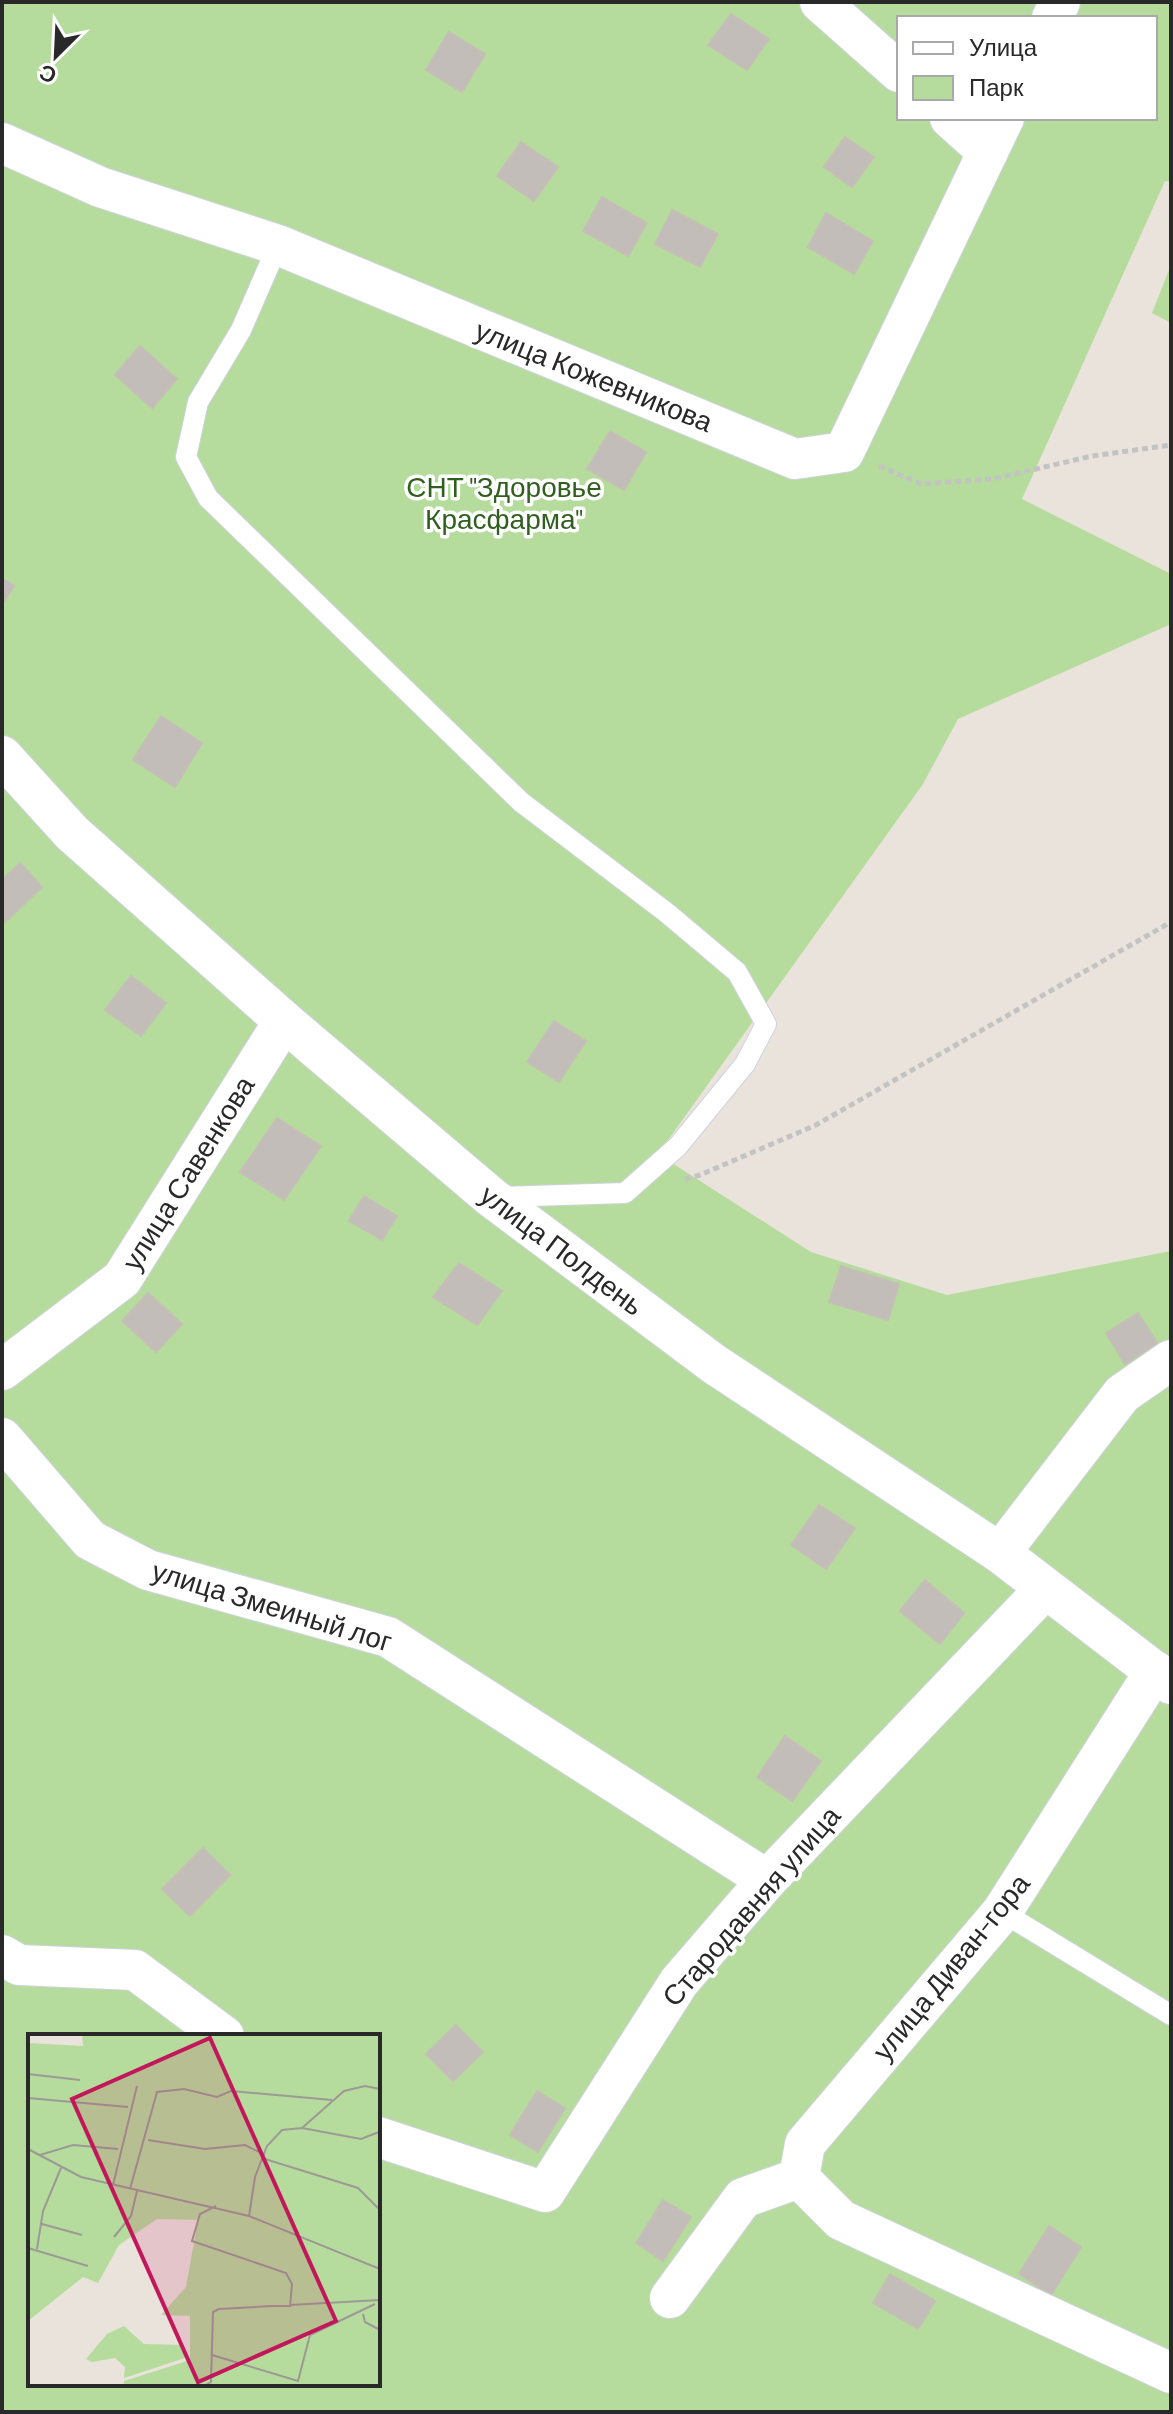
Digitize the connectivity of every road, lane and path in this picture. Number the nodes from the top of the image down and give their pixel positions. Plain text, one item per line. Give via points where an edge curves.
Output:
1 (820, 2) edge
2 (897, 70) edge
3 (955, 120) edge
4 (996, 135) edge
5 (2, 143) edge
6 (278, 245) junction
7 (1171, 445) edge
8 (844, 452) junction
9 (2, 756) edge
10 (1171, 922) edge
11 (284, 1021) junction
12 (625, 1193) junction
13 (491, 1197) junction
14 (1171, 1360) edge
15 (2, 1370) edge
16 (2, 1438) edge
17 (1000, 1553) junction
18 (1045, 1589) junction
19 (1163, 1678) edge
20 (767, 1880) junction
21 (1002, 1912) junction
22 (2, 1955) edge
23 (1171, 2015) edge
24 (221, 2034) edge
25 (380, 2138) edge
26 (799, 2178) junction
27 (670, 2298) dead end
28 (1171, 2373) edge

1 - 2 street
3 - 4 street
4 - 8 street
5 - 6 street, улица Кожевникова via 100,187
6 - 8 street, улица Кожевникова via 795,459
6 - 12 lane via 241,330 198,402 186,457 208,498 521,802 737,972 766,1024 745,1064 678,1146
7 - 8 path via 1092,456 993,479 921,484
9 - 11 street, улица Полдень via 72,833
10 - 12 path via 816,1125 700,1175
11 - 13 street, улица Полдень
11 - 15 street, улица Савенкова via 122,1279
12 - 13 lane
13 - 17 street, улица Полдень via 714,1364
14 - 17 street via 1122,1394
16 - 20 street, улица Змеиный лог via 90,1540 148,1570 388,1637
17 - 18 street, улица Полдень
18 - 19 street, улица Полдень
18 - 20 street, Стародавняя улица
19 - 21 street, улица Диван-гора
20 - 25 street, Стародавняя улица via 679,1982 545,2192
21 - 23 lane
21 - 26 street, улица Диван-гора via 805,2144
22 - 24 street via 19,1965 135,1970
26 - 27 street via 743,2198
26 - 28 street via 841,2220

